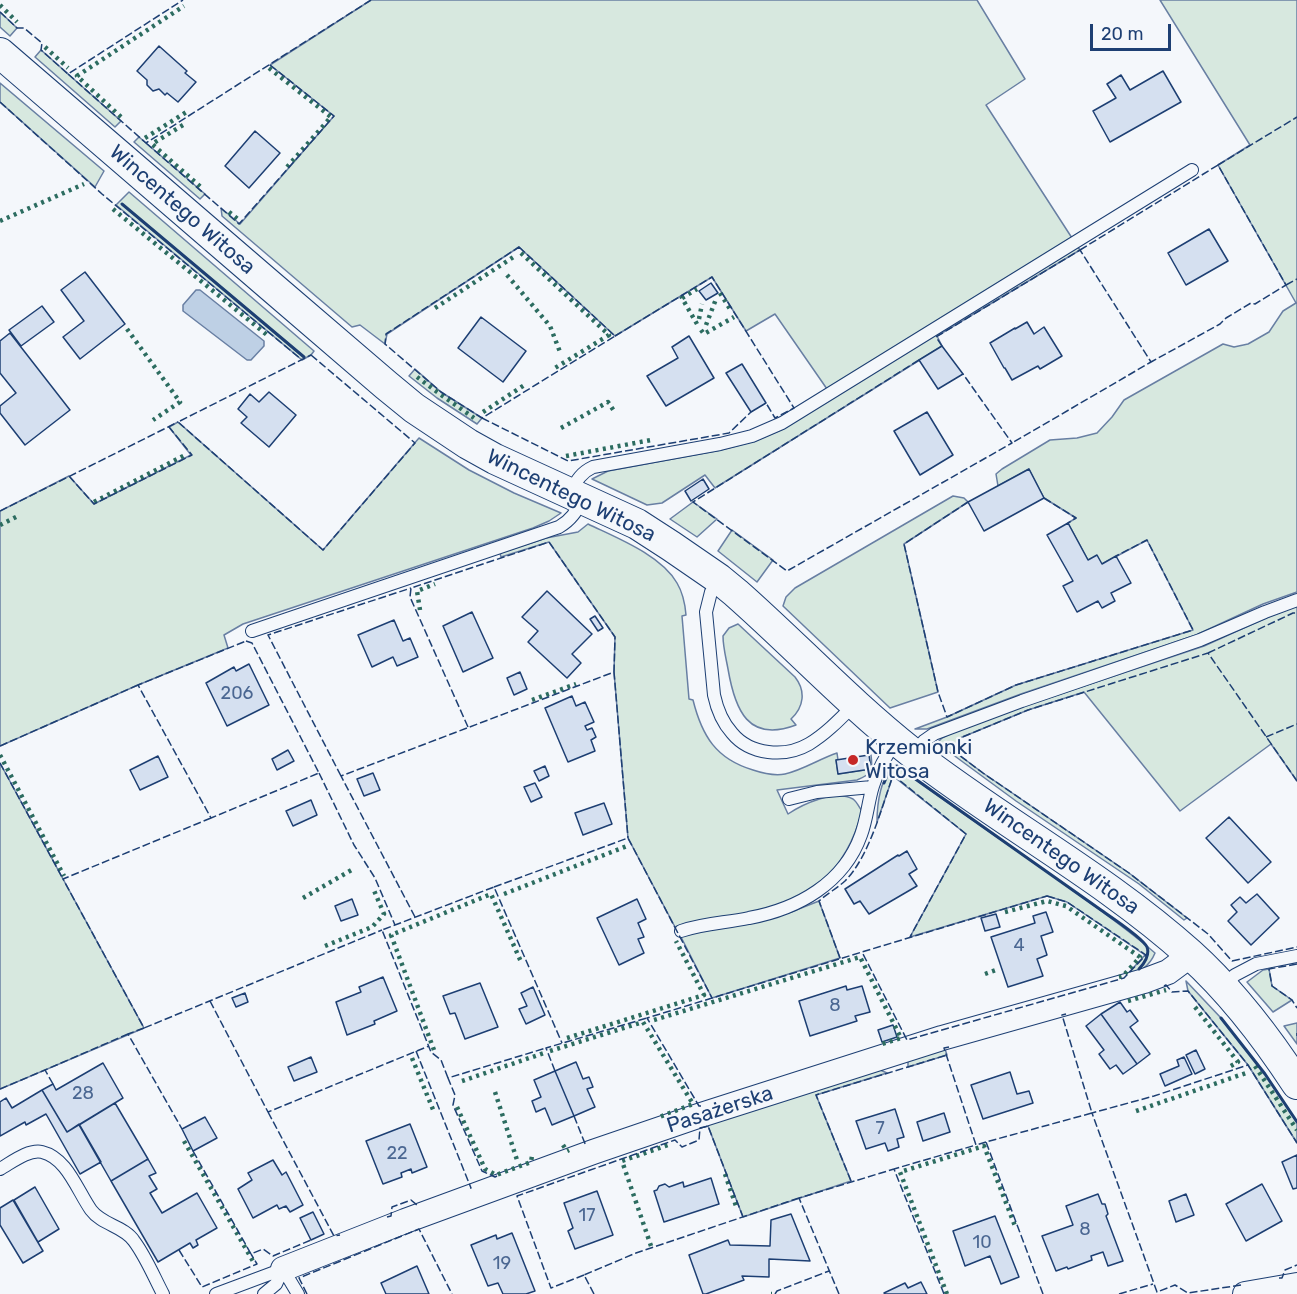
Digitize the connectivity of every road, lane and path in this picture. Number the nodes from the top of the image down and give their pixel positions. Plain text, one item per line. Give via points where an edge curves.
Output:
1 (0, 53) edge
2 (1192, 170) dead end
3 (577, 496) junction
4 (719, 579) junction
5 (1297, 600) edge
6 (252, 631) dead end
7 (855, 704) junction
8 (905, 747) junction
9 (872, 787) junction
10 (789, 799) dead end
11 (681, 931) dead end
12 (1191, 955) junction
13 (1297, 956) edge
14 (1222, 987) junction
15 (1297, 1083) edge
16 (0, 1169) edge
17 (283, 1269) junction
18 (1297, 1285) edge
19 (163, 1294) edge
20 (216, 1294) edge
21 (264, 1294) edge
22 (298, 1294) edge
23 (1245, 1294) edge

1 - 3 street, Wincentego Witosa via 414,408 495,459
2 - 3 lane via 782,423 720,444 593,467 579,476
3 - 4 street, Wincentego Witosa via 638,525
3 - 6 lane via 574,514 559,527
4 - 7 street, Wincentego Witosa
4 - 7 lane via 706,612 714,695 722,720 733,735 761,752 791,751 822,736
5 - 8 lane via 1200,640 1022,701
7 - 8 street, Wincentego Witosa
8 - 9 lane via 886,754
8 - 12 street, Wincentego Witosa via 1133,906
9 - 10 lane
9 - 11 lane via 867,818 854,854 820,890 775,911
12 - 14 street, Wincentego Witosa
12 - 17 street, Pasażerska via 1168,972 1144,981 942,1038 604,1148
13 - 14 lane via 1256,964
14 - 15 street, Wincentego Witosa
16 - 19 lane via 40,1151 55,1157 92,1212 134,1241
17 - 20 lane
17 - 21 lane via 276,1284
17 - 22 lane
18 - 23 street

